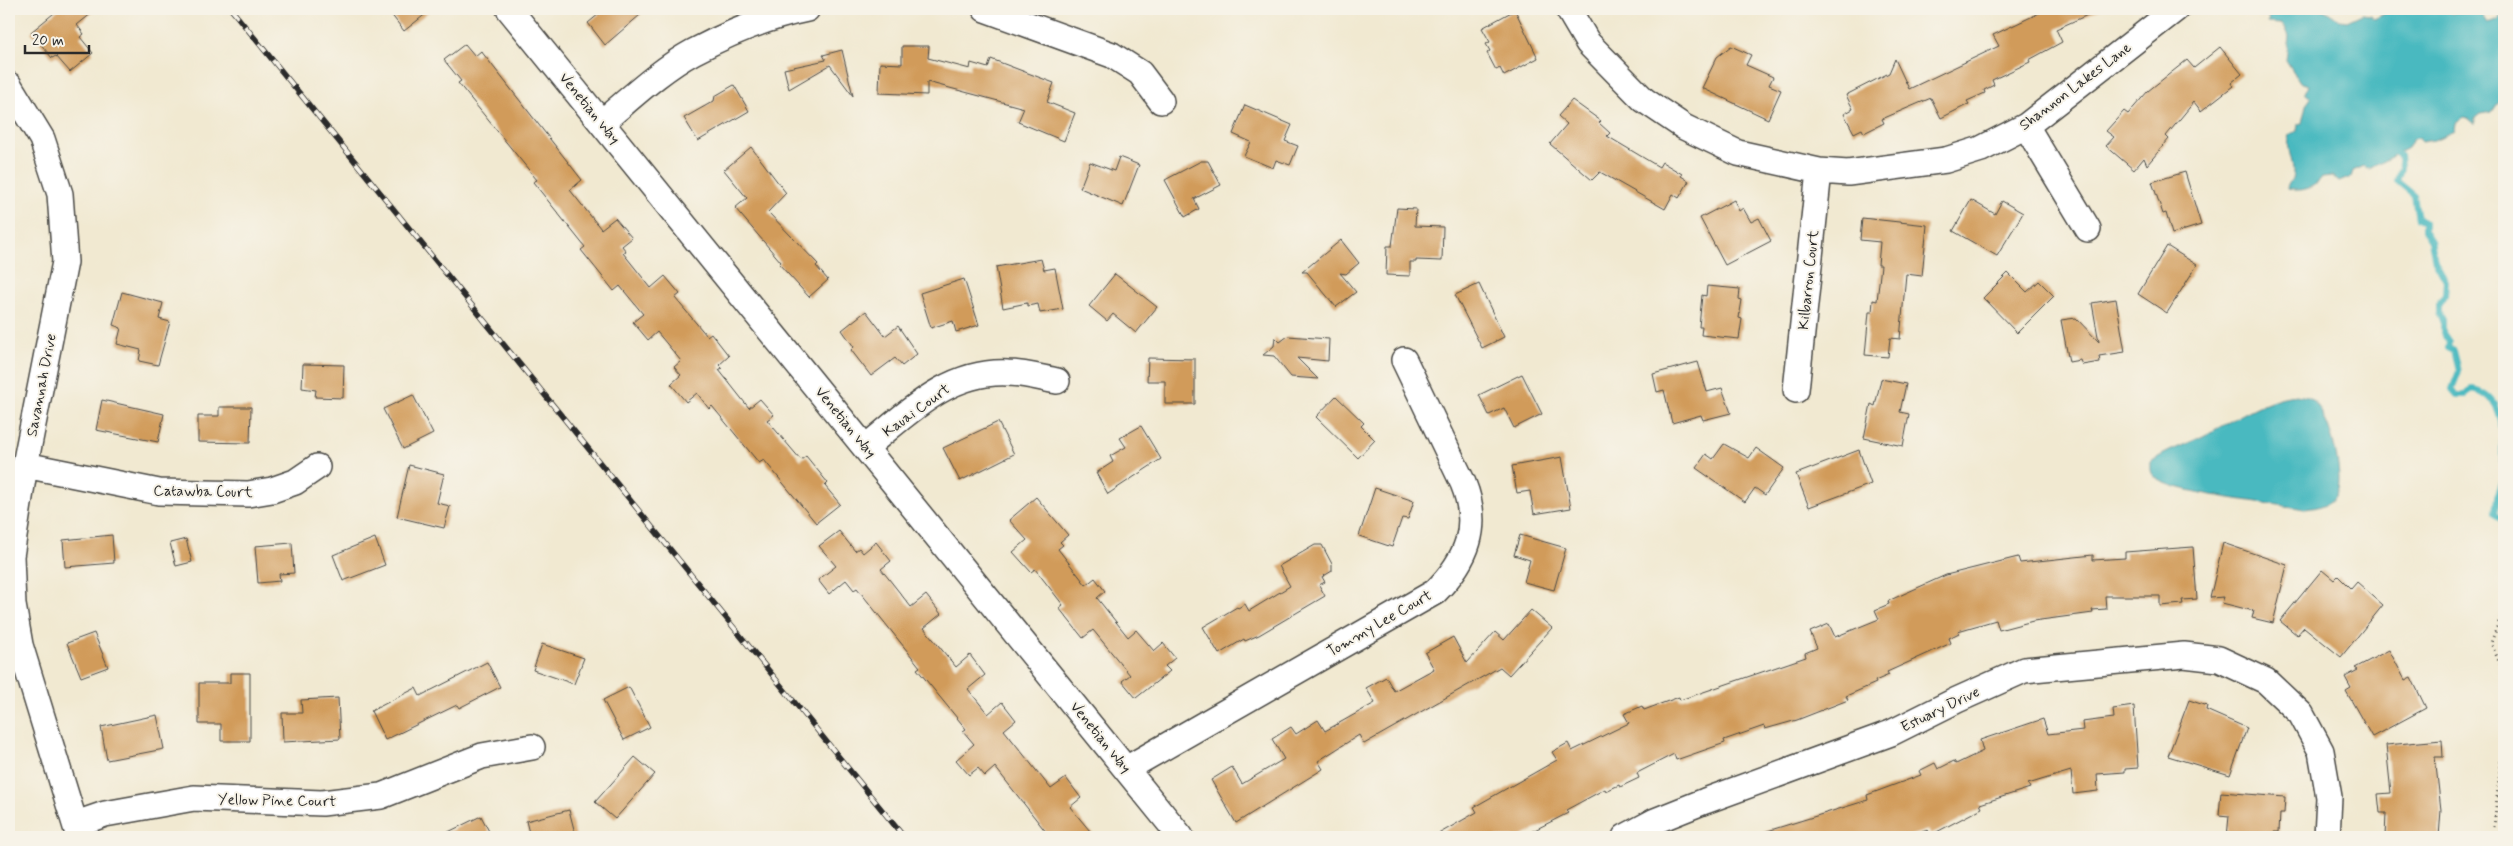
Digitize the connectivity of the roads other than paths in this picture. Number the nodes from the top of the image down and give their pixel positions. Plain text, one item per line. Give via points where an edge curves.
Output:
1 (510, 9) edge
2 (807, 9) edge
3 (985, 9) edge
4 (1568, 9) edge
5 (2176, 9) edge
6 (9, 85) edge
7 (1162, 101) dead end
8 (602, 122) junction
9 (2026, 126) junction
10 (1819, 171) junction
11 (2088, 229) dead end
12 (1404, 360) dead end
13 (1057, 381) dead end
14 (1796, 390) dead end
15 (866, 447) junction
16 (25, 465) junction
17 (316, 467) dead end
18 (532, 748) dead end
19 (1126, 769) junction
20 (78, 830) edge
21 (1181, 837) edge
22 (1625, 837) edge
23 (2327, 837) edge

1 - 8 street, Venetian Way
2 - 8 street via 771,16 692,52
3 - 7 street via 1112,55 1140,73
4 - 10 street, Shannon Lakes Lane via 1588,43 1644,100 1684,127 1738,152
5 - 9 street, Shannon Lakes Lane
6 - 16 street, Savannah Drive via 42,139 60,194 65,262
8 - 15 street, Venetian Way
9 - 10 street, Shannon Lakes Lane via 1981,149 1946,160 1848,173
9 - 11 street
10 - 14 street, Kilbarron Court
12 - 19 street, Tommy Lee Court via 1468,499 1469,536 1456,570 1435,592
13 - 15 street, Kauai Court via 1008,373 986,374 954,382 927,397
15 - 19 street, Venetian Way
16 - 17 street, Catawba Court via 159,492 248,494 295,482
16 - 20 street, Savannah Drive via 11,556 13,605 20,644
18 - 20 street, Yellow Pine Court via 482,756 381,796 322,803 194,798 105,814
19 - 21 street, Venetian Way
22 - 23 street, Estuary Drive via 1676,812 1891,733 2024,670 2184,654 2219,659 2266,681 2301,714 2321,751 2329,797

